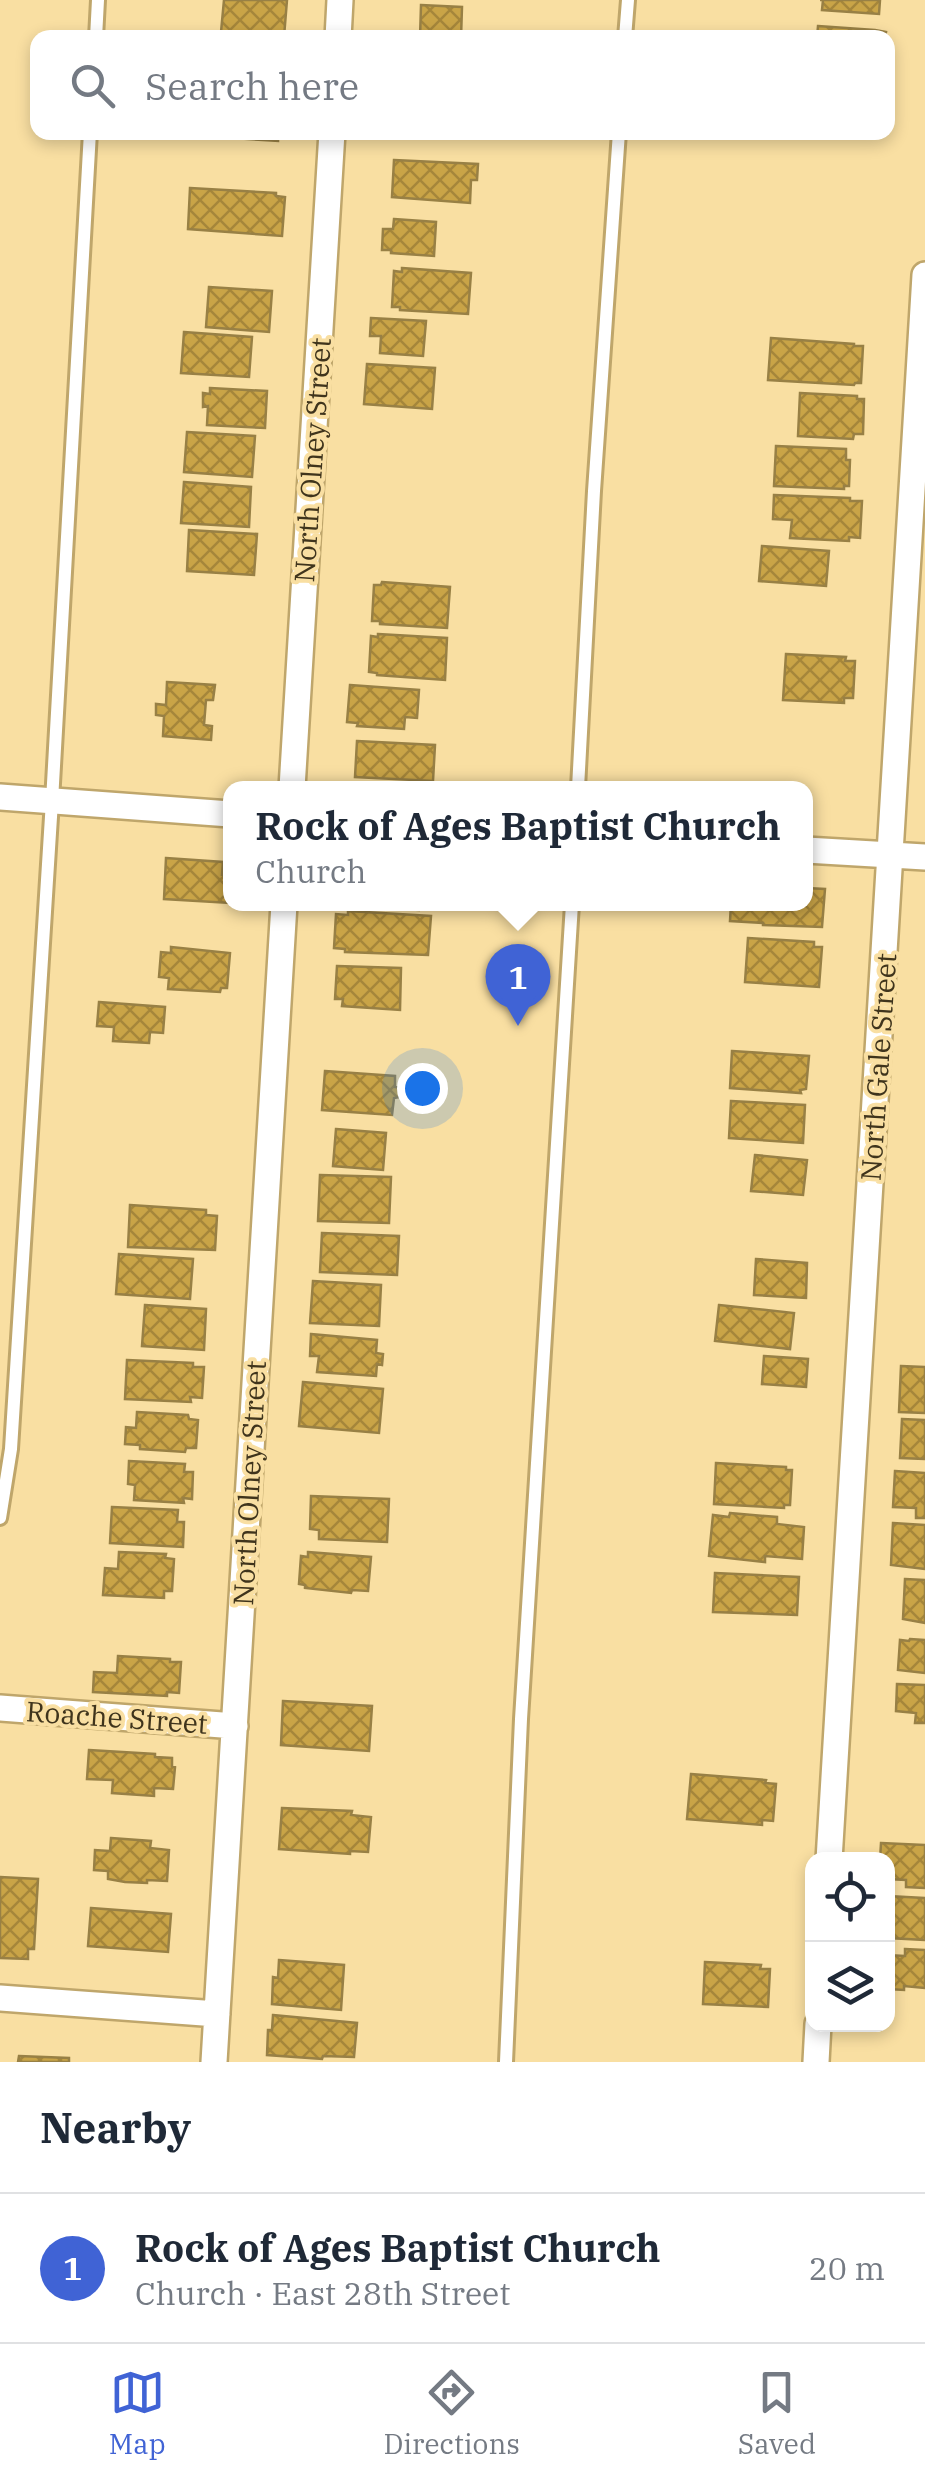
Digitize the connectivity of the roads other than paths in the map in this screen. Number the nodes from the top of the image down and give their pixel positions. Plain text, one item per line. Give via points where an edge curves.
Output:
1 (98, 0) edge
2 (340, 0) edge
3 (628, 0) edge
4 (96, 30) edge
5 (338, 30) edge
6 (626, 30) edge
7 (90, 140) edge
8 (332, 140) edge
9 (617, 140) edge
10 (925, 275) edge
11 (292, 781) edge
12 (578, 781) edge
13 (0, 798) edge
14 (52, 801) junction
15 (223, 813) edge
16 (813, 850) edge
17 (891, 856) junction
18 (925, 857) edge
19 (284, 911) edge
20 (572, 911) edge
21 (0, 1518) edge
22 (0, 1708) edge
23 (235, 1726) junction
24 (829, 1852) edge
25 (0, 1998) edge
26 (217, 2014) junction
27 (818, 2032) edge
28 (214, 2062) edge
29 (506, 2062) edge
30 (816, 2062) edge

1 - 4 lane
2 - 5 street
3 - 6 lane
7 - 14 lane
8 - 11 street, North Olney Street
9 - 12 lane
10 - 17 street, North Gale Street
13 - 14 street
14 - 15 street
14 - 21 lane via 11,1449
16 - 17 street
17 - 18 street
17 - 24 street, North Gale Street
19 - 23 street, North Olney Street
20 - 29 lane
22 - 23 street, Roache Street
23 - 26 street, North Olney Street
25 - 26 street
26 - 28 street, North Olney Street
27 - 30 street

